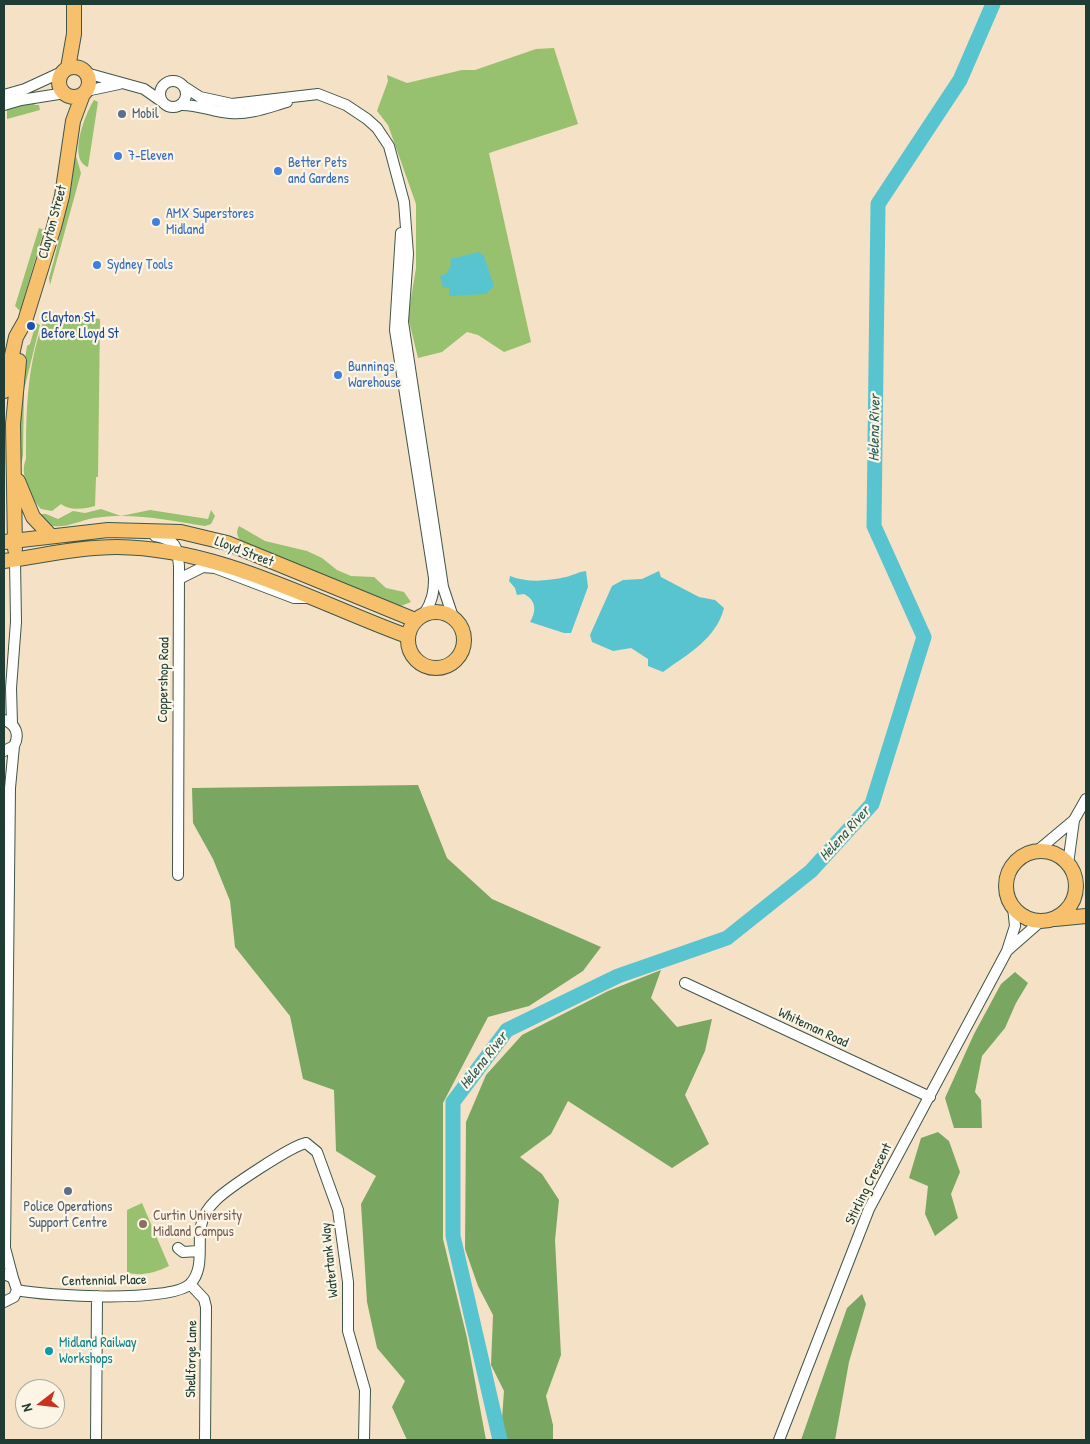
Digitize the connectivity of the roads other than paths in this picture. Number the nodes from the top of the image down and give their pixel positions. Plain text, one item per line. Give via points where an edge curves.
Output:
1 (74, 4) edge
2 (75, 70) junction
3 (168, 82) junction
4 (118, 84) junction
5 (183, 86) junction
6 (144, 89) junction
7 (76, 93) junction
8 (4, 95) edge
9 (161, 100) junction
10 (336, 100) junction
11 (4, 105) edge
12 (180, 105) junction
13 (404, 202) junction
14 (25, 321) junction
15 (4, 391) edge
16 (14, 471) junction
17 (120, 529) junction
18 (50, 535) junction
19 (10, 541) edge
20 (178, 553) junction
21 (10, 560) edge
22 (180, 579) junction
23 (311, 598) junction
24 (420, 617) junction
25 (453, 617) junction
26 (407, 636) junction
27 (8, 722) edge
28 (14, 746) junction
29 (4, 751) edge
30 (1086, 799) edge
31 (1074, 820) junction
32 (1037, 851) junction
33 (1069, 865) junction
34 (178, 875) dead end
35 (1086, 881) edge
36 (1014, 907) junction
37 (1086, 916) edge
38 (1042, 921) junction
39 (1008, 951) junction
40 (686, 983) dead end
41 (930, 1097) junction
42 (178, 1248) dead end
43 (199, 1251) junction
44 (8, 1276) edge
45 (190, 1284) junction
46 (17, 1290) junction
47 (97, 1296) junction
48 (4, 1302) edge
49 (96, 1440) edge
50 (205, 1440) edge
51 (364, 1440) edge
52 (779, 1440) edge

1 - 2 main road
2 - 4 street via 110,78
2 - 7 main road via 89,82
2 - 7 main road via 60,85
2 - 8 street
3 - 5 street
3 - 6 street
3 - 9 street via 161,88
4 - 6 street
4 - 7 street
5 - 10 street via 200,97 232,104 298,94 318,94
5 - 12 street via 186,94
6 - 9 street
7 - 11 street
7 - 14 main road, Clayton Street via 62,196
9 - 12 street via 172,107
10 - 12 street via 294,101 253,112 230,113
10 - 13 street via 378,128 395,163
13 - 24 street via 394,318 434,578 430,604
13 - 25 street via 408,254 402,322 443,587
14 - 15 main road, Clayton Street via 16,337
14 - 16 main road, Clayton Street via 15,399
16 - 18 main road via 33,517
16 - 19 main road, Clayton Street
17 - 18 main road, Lloyd Street
17 - 20 street via 170,539
17 - 24 main road, Lloyd Street via 181,532 227,543
18 - 19 main road, Lloyd Street
19 - 21 main road, Clayton Street
20 - 21 main road, Lloyd Street via 142,548 103,548
20 - 22 street, Coppershop Road
20 - 23 main road, Lloyd Street via 233,568
21 - 27 street, Clayton Street via 16,622
22 - 23 street via 203,566 294,598
22 - 34 street, Coppershop Road
23 - 26 main road, Lloyd Street
24 - 25 main road via 439,612
24 - 26 main road
25 - 26 main road via 462,628 464,642 460,656 448,666 423,666 410,653
27 - 28 street, Clayton Street via 17,734
28 - 29 street
28 - 44 street via 10,788 5,1248
30 - 31 street
31 - 32 street
31 - 33 street
32 - 33 main road via 1054,854
32 - 36 main road via 1024,856 1010,869 1006,888
33 - 35 main road
33 - 38 main road via 1075,880 1075,896 1063,913
36 - 38 main road via 1025,917
36 - 39 street, Stirling Crescent via 1015,926
37 - 38 main road
38 - 39 street, Stirling Crescent
39 - 41 street, Stirling Crescent
40 - 41 street, Whiteman Road
41 - 52 street, Stirling Crescent via 869,1209
42 - 43 street via 183,1252
43 - 45 street via 196,1275
43 - 51 street, Watertank Way via 202,1220 218,1198 287,1151 306,1143 317,1152 338,1210 348,1282 348,1331 365,1390
44 - 46 street
45 - 47 street, Centennial Place via 169,1292
45 - 50 street, Shellforge Lane via 204,1299 206,1307
46 - 47 street, Centennial Place
46 - 48 street via 14,1297
47 - 49 street

